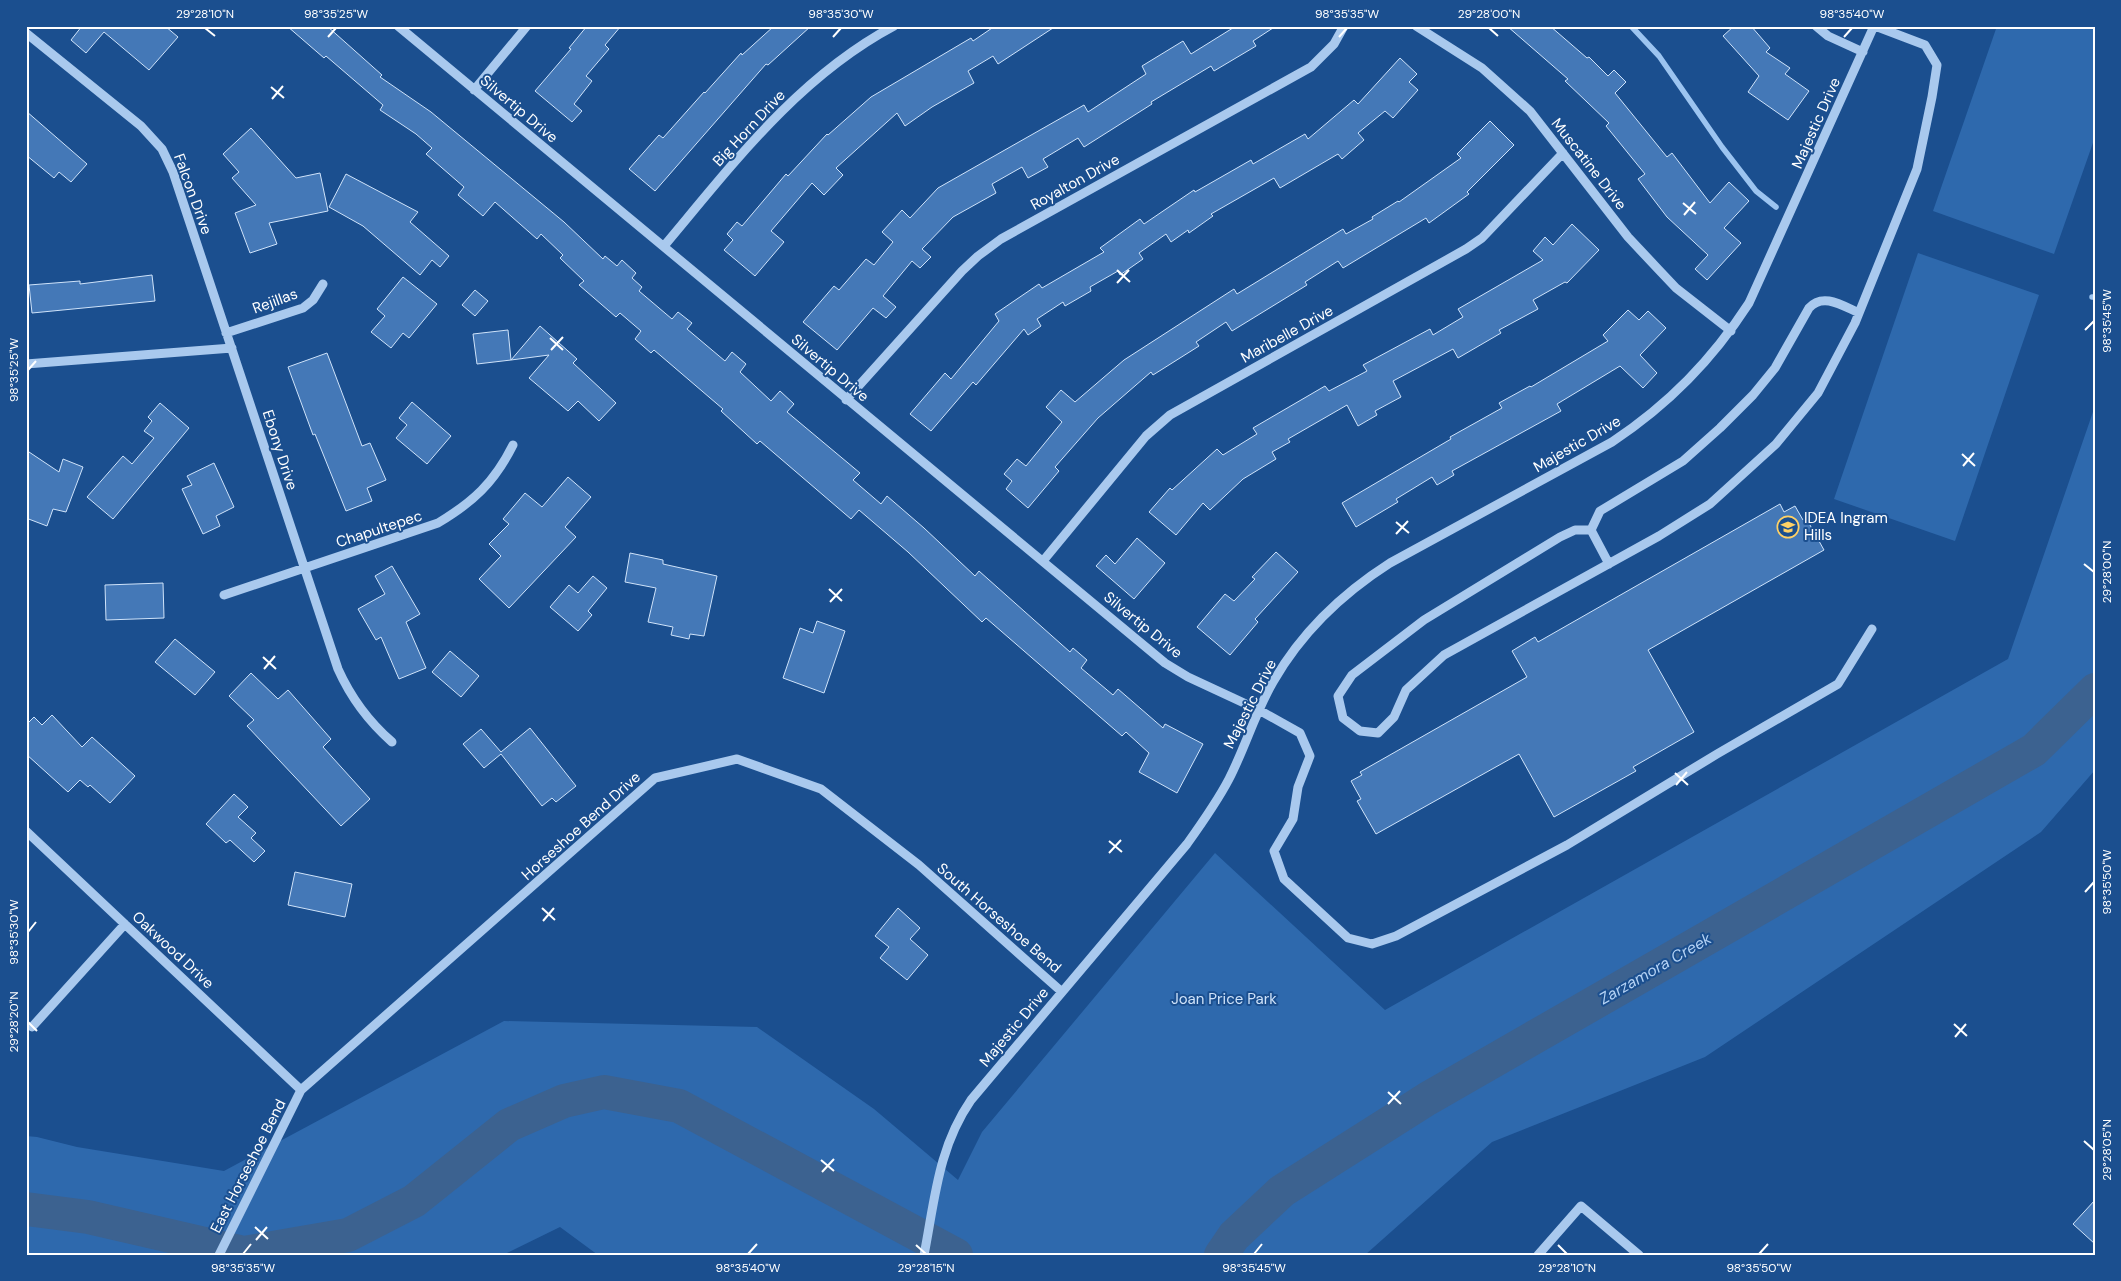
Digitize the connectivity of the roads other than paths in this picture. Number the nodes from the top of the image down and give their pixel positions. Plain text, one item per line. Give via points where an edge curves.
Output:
1 (398, 26) edge
2 (527, 26) edge
3 (894, 26) edge
4 (1344, 26) edge
5 (1416, 26) edge
6 (1816, 26) edge
7 (1874, 26) edge
8 (26, 34) edge
9 (1863, 52) junction
10 (474, 90) junction
11 (1563, 153) junction
12 (664, 246) junction
13 (323, 284) dead end
14 (1859, 313) junction
15 (1731, 331) junction
16 (226, 333) junction
17 (232, 348) junction
18 (26, 364) edge
19 (846, 400) junction
20 (512, 445) dead end
21 (1590, 530) junction
22 (1042, 561) junction
23 (1609, 564) junction
24 (304, 568) junction
25 (224, 595) dead end
26 (1872, 629) dead end
27 (1259, 710) junction
28 (392, 742) dead end
29 (26, 831) edge
30 (918, 865) joint
31 (125, 924) junction
32 (1062, 992) junction
33 (32, 1027) dead end
34 (302, 1090) junction
35 (219, 1255) edge
36 (924, 1255) edge
37 (1538, 1255) edge
38 (1639, 1255) edge

1 - 10 street, Silvertip Drive
2 - 10 street
3 - 12 street, Big Horn Drive via 874,36 826,71 774,118
4 - 19 street, Royalton Drive via 1334,44 1312,67 993,244 956,278
5 - 11 street, Muscatine Drive via 1482,68 1514,96
6 - 9 street via 1828,36
7 - 9 street, Majestic Drive
7 - 14 street via 1925,45 1937,65 1917,169
8 - 16 street, Falcon Drive via 141,126 162,149 173,172
9 - 15 street, Majestic Drive via 1749,303
10 - 12 street, Silvertip Drive
11 - 15 street, Muscatine Drive via 1628,237 1658,269 1676,288
11 - 22 street, Maribelle Drive via 1482,238 1466,249 1170,415 1146,436
12 - 19 street, Silvertip Drive
13 - 16 street, Rejillas via 313,300 303,308
14 - 21 street via 1832,301 1814,302 1775,368 1753,395 1683,460 1600,511
14 - 23 street via 1818,392 1776,444 1710,504
15 - 27 street, Majestic Drive via 1671,398 1612,442 1361,582 1334,605 1292,653
16 - 17 street, Falcon Drive
17 - 18 street
17 - 24 street, Ebony Drive
19 - 22 street, Silvertip Drive
20 - 24 street, Chapultepec via 488,485 465,507 438,523
21 - 23 street
21 - 23 street via 1575,530 1560,537 1424,620 1352,675 1338,696 1343,718 1360,731 1378,733 1394,717 1406,690 1444,655
22 - 27 street, Silvertip Drive via 1165,663
24 - 25 street, Chapultepec
24 - 28 street, Ebony Drive via 346,685 366,716
26 - 27 street, Silvertip Drive via 1838,684 1566,845 1396,936 1372,944 1348,938 1284,879 1274,851 1293,819 1298,787 1310,756 1300,733
27 - 32 street, Majestic Drive via 1210,812 1187,844
29 - 31 street, Oakwood Drive
30 - 32 street, South Horseshoe Bend
30 - 34 street, Horseshoe Bend Drive via 822,790 737,759 655,778
31 - 33 street
31 - 34 street, Oakwood Drive
32 - 36 street, Majestic Drive via 959,1118 944,1154
34 - 35 street, East Horseshoe Bend
37 - 38 street via 1581,1206

